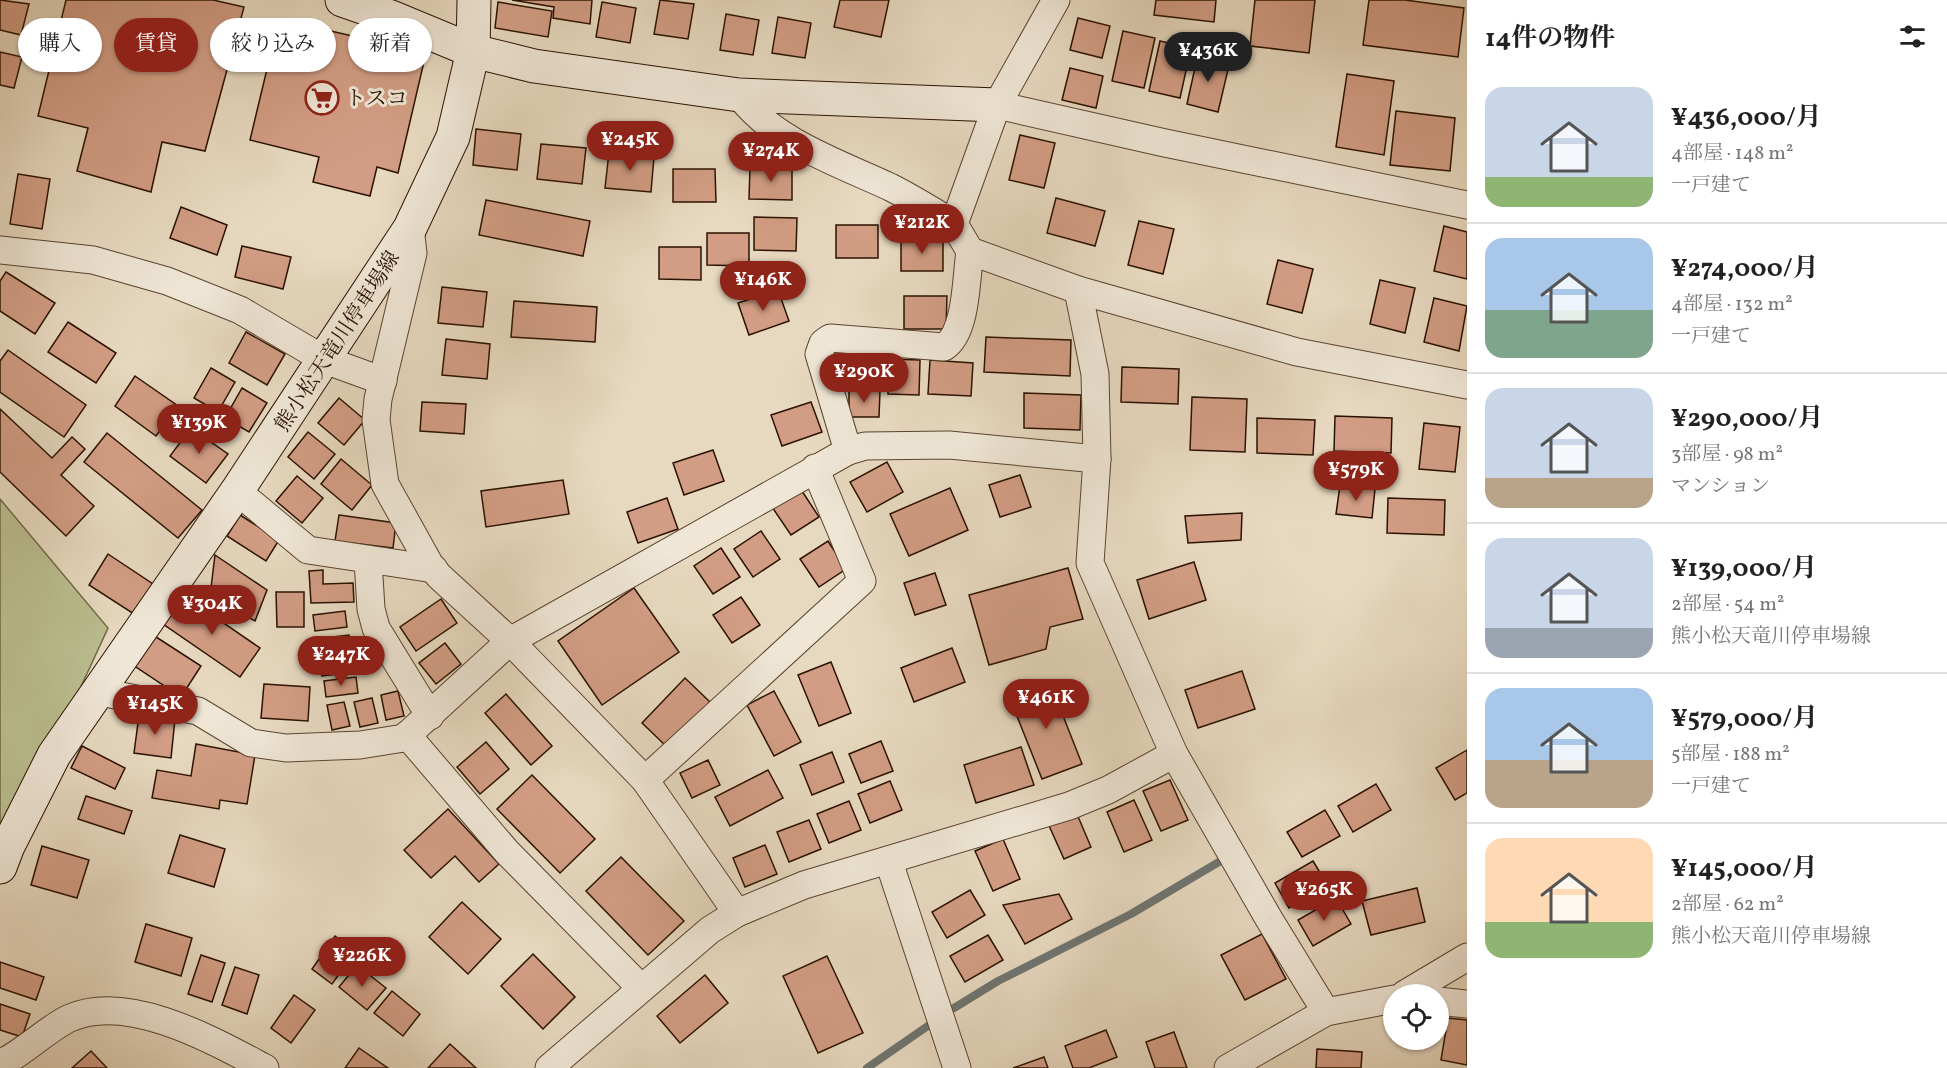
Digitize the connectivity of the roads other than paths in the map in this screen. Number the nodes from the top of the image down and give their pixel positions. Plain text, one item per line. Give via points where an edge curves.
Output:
1 (342, 0) edge
2 (474, 0) edge
3 (1056, 0) edge
4 (473, 51) junction
5 (739, 95) junction
6 (997, 105) junction
7 (1467, 205) edge
8 (954, 224) junction
9 (410, 228) junction
10 (0, 250) edge
11 (970, 251) junction
12 (1078, 290) junction
13 (325, 360) junction
14 (383, 381) junction
15 (1467, 385) edge
16 (848, 451) junction
17 (1097, 459) junction
18 (815, 468) junction
19 (237, 491) junction
20 (368, 560) junction
21 (434, 569) junction
22 (510, 641) junction
23 (100, 692) junction
24 (430, 716) junction
25 (407, 735) junction
26 (1174, 754) junction
27 (645, 780) junction
28 (889, 862) junction
29 (0, 867) edge
30 (737, 913) junction
31 (1467, 957) edge
32 (1422, 984) edge
33 (641, 988) junction
34 (1383, 1001) edge
35 (1449, 1002) edge
36 (1467, 1004) edge
37 (1326, 1012) junction
38 (0, 1062) edge
39 (266, 1068) edge
40 (549, 1068) edge
41 (957, 1068) edge
42 (1228, 1068) edge

1 - 4 main road
2 - 4 main road, 熊小松天竜川停車場線
3 - 6 street
4 - 5 main road via 534,66
4 - 9 main road, 熊小松天竜川停車場線 via 453,137
5 - 6 main road
5 - 8 street via 751,111 780,132 893,188
6 - 7 street
6 - 8 street
8 - 11 street
9 - 13 main road, 熊小松天竜川停車場線
9 - 14 street via 413,253
10 - 13 street via 93,260 167,281 240,310
11 - 12 street
11 - 16 street via 960,327 954,341 944,347 830,338 823,343 819,354
12 - 15 street via 1297,352
12 - 17 street via 1095,374
13 - 14 street
13 - 19 main road, 熊小松天竜川停車場線
14 - 21 street via 376,420 385,484
16 - 17 street via 865,446 949,445
16 - 18 street
17 - 26 street via 1090,563
18 - 22 street
18 - 27 street via 862,581
19 - 20 street via 308,550
19 - 23 main road, 熊小松天竜川停車場線
20 - 21 street
20 - 24 street via 376,628
21 - 22 street
22 - 24 street
22 - 27 street
23 - 25 street via 198,711 251,743 286,748 360,745
23 - 29 main road, 熊小松天竜川停車場線 via 54,755
24 - 25 street
25 - 33 street via 507,852
26 - 28 street via 1069,806
26 - 37 street
27 - 30 street
28 - 30 street via 804,885
28 - 41 street
30 - 33 street via 710,930
31 - 32 street
33 - 40 street
34 - 37 street
35 - 36 street
37 - 42 street
38 - 39 street via 87,1011 159,1020 208,1038

